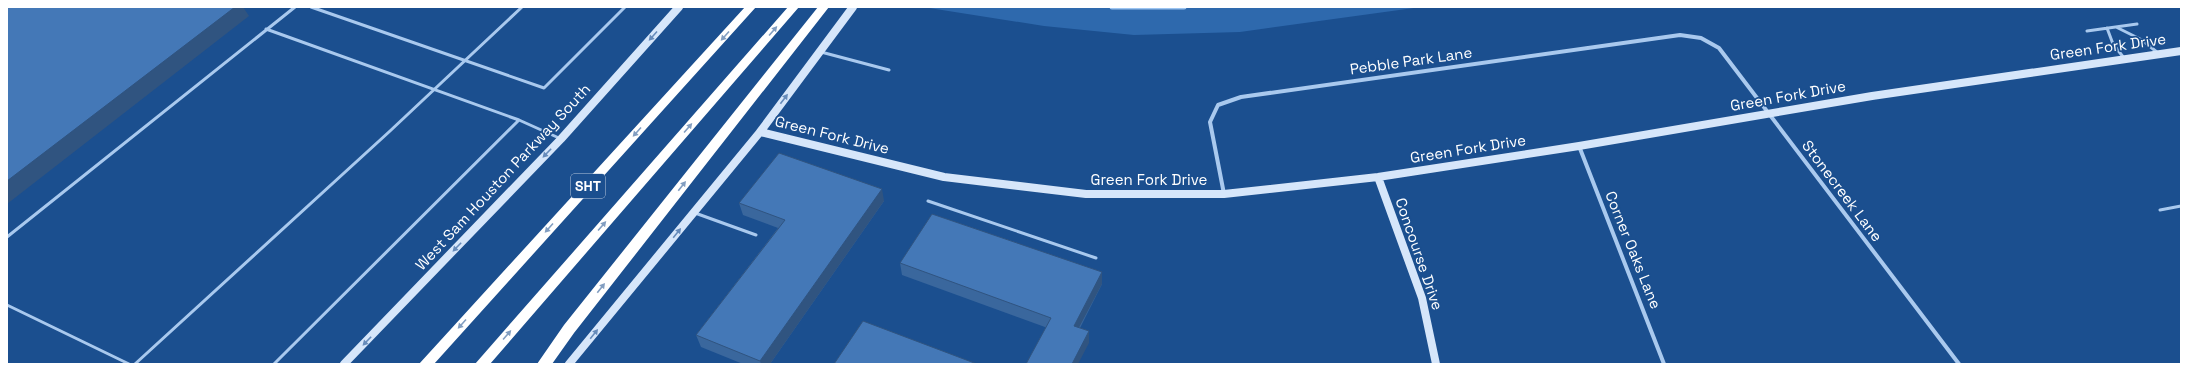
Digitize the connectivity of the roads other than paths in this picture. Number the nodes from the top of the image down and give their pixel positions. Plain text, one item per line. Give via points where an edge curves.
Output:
1 (294, 7) edge
2 (311, 7) edge
3 (522, 7) edge
4 (625, 7) edge
5 (679, 7) edge
6 (751, 7) edge
7 (794, 7) edge
8 (824, 7) edge
9 (853, 7) edge
10 (2137, 24) dead end
11 (2116, 27) junction
12 (2107, 28) junction
13 (266, 29) junction
14 (2087, 31) dead end
15 (1701, 38) joint
16 (2181, 51) edge
17 (820, 52) junction
18 (2159, 54) junction
19 (2126, 59) junction
20 (465, 60) junction
21 (889, 70) dead end
22 (433, 89) junction
23 (1769, 114) junction
24 (518, 120) junction
25 (760, 132) junction
26 (561, 139) junction
27 (1579, 146) junction
28 (1378, 177) junction
29 (1224, 194) junction
30 (928, 201) dead end
31 (2181, 206) edge
32 (2160, 210) dead end
33 (694, 212) junction
34 (756, 235) dead end
35 (7, 237) edge
36 (1096, 258) dead end
37 (7, 305) edge
38 (129, 364) edge
39 (135, 364) edge
40 (274, 364) edge
41 (344, 364) edge
42 (426, 364) edge
43 (482, 364) edge
44 (544, 364) edge
45 (569, 364) edge
46 (1436, 364) edge
47 (1664, 364) edge
48 (1959, 364) edge

1 - 13 lane
2 - 20 lane
3 - 20 lane
4 - 20 lane via 544,88
5 -> 26 street, West Sam Houston Parkway South
6 -> 42 highway, SHT
43 -> 7 highway, SHT
44 -> 8 highway
9 - 17 street
10 - 11 lane
11 - 12 lane
11 - 18 lane via 2142,40
12 - 14 lane
12 - 19 lane via 2113,44
13 - 22 lane
13 - 35 lane
15 - 23 street, Stonecreek Lane via 1719,48
15 - 29 street, Pebble Park Lane via 1680,35 1241,97 1218,105 1210,122
16 - 18 street, Green Fork Drive
17 - 21 lane
25 -> 17 street
18 - 19 street, Green Fork Drive
19 - 23 street, Green Fork Drive via 1872,96
20 - 22 lane
22 - 24 lane
22 - 39 lane
23 - 27 street, Green Fork Drive
23 - 48 street, Stonecreek Lane
24 - 26 lane
24 - 40 lane
25 - 29 street, Green Fork Drive via 944,177 1086,194
25 - 33 street
26 -> 41 street, West Sam Houston Parkway South
27 - 28 street, Green Fork Drive
27 - 47 street, Corner Oaks Lane
28 - 29 street, Green Fork Drive
28 - 46 street, Concourse Drive via 1422,298
30 - 36 lane
31 - 32 lane
33 - 34 lane
45 -> 33 street
37 - 38 lane

